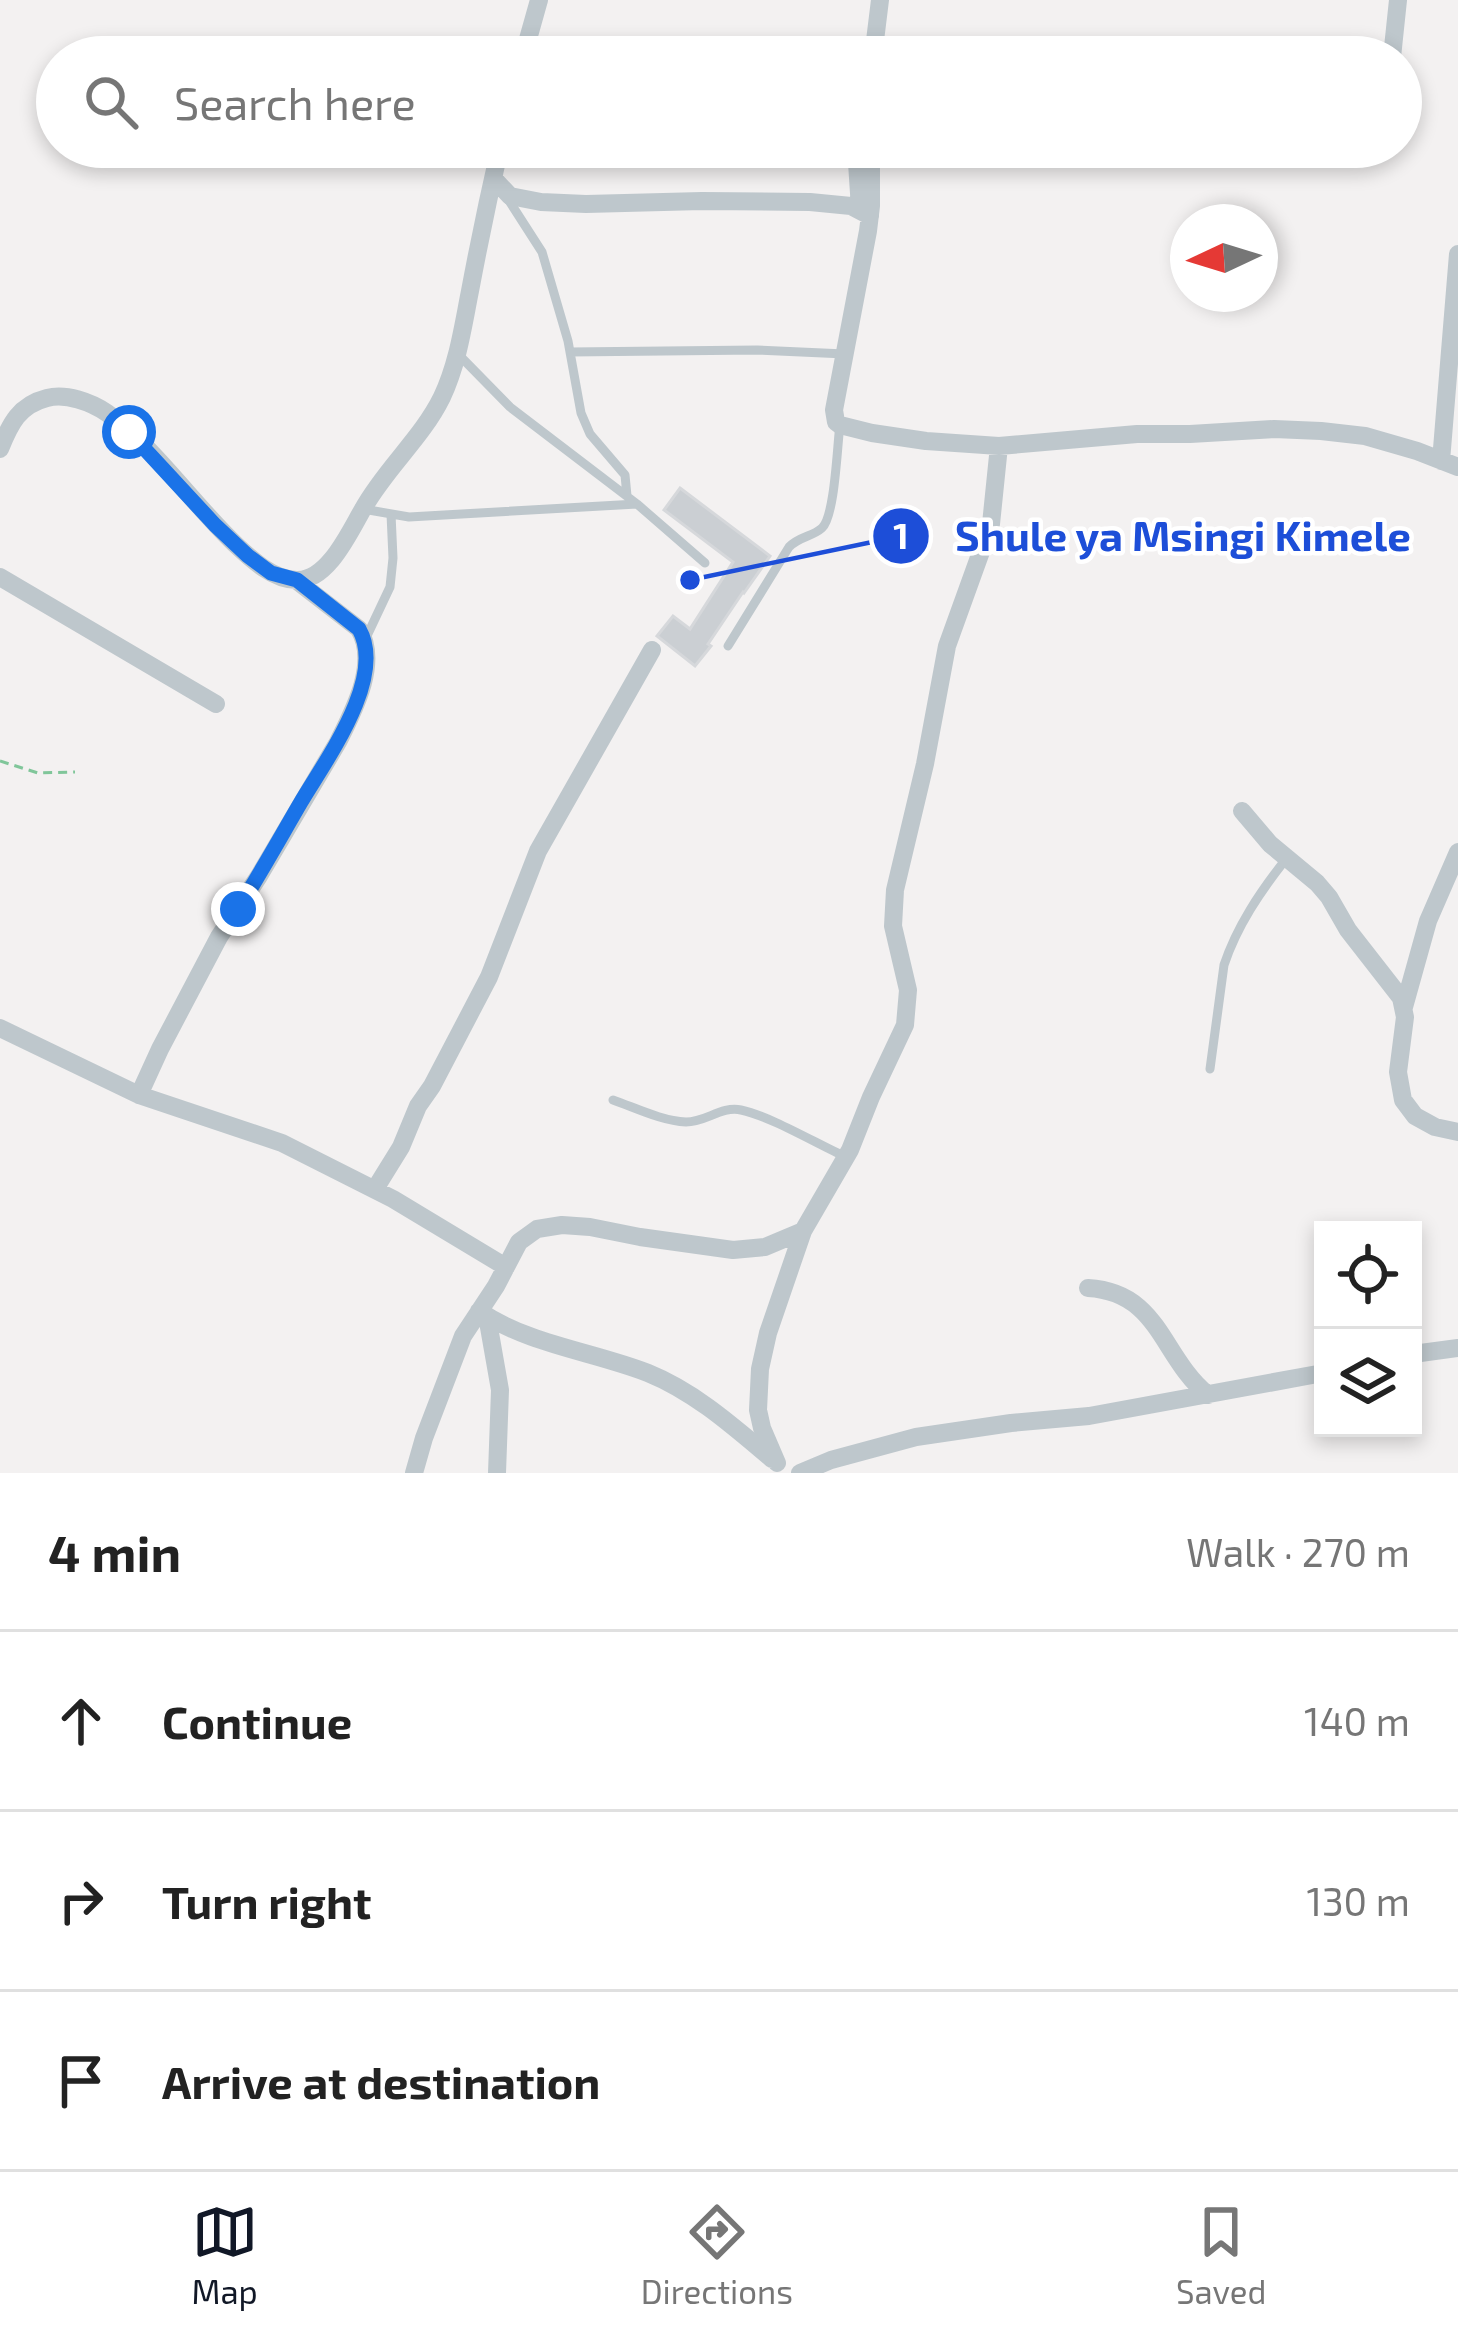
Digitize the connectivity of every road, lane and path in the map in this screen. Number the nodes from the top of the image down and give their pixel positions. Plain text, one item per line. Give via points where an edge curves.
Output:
1 (539, 0) edge
2 (867, 0) edge
3 (880, 0) edge
4 (1398, 0) edge
5 (529, 36) edge
6 (863, 36) edge
7 (876, 36) edge
8 (1394, 36) edge
9 (499, 168) edge
10 (859, 168) edge
11 (869, 168) edge
12 (498, 185) junction
13 (865, 212) junction
14 (1458, 254) edge
15 (570, 352) junction
16 (458, 354) junction
17 (845, 354) junction
18 (840, 425) junction
19 (2, 440) edge
20 (999, 446) junction
21 (1450, 464) edge
22 (632, 500) junction
23 (363, 509) junction
24 (391, 514) junction
25 (705, 563) dead end
26 (0, 577) edge
27 (297, 580) junction
28 (365, 640) junction
29 (728, 646) dead end
30 (652, 650) dead end
31 (216, 704) dead end
32 (0, 761) edge
33 (75, 772) dead end
34 (1242, 811) dead end
35 (1458, 853) edge
36 (1286, 859) junction
37 (1404, 1007) junction
38 (0, 1028) edge
39 (1210, 1069) dead end
40 (139, 1095) junction
41 (613, 1100) dead end
42 (1458, 1132) edge
43 (845, 1157) junction
44 (374, 1189) junction
45 (803, 1231) junction
46 (506, 1267) junction
47 (1088, 1288) dead end
48 (483, 1314) junction
49 (1458, 1348) edge
50 (1422, 1353) edge
51 (1314, 1374) edge
52 (1208, 1395) junction
53 (784, 1468) edge
54 (414, 1473) edge
55 (497, 1473) edge
56 (800, 1473) edge

1 - 5 street
2 - 6 street
3 - 7 street
4 - 8 street
9 - 12 street
10 - 13 street
11 - 13 street
12 - 13 street via 522,200 586,205 810,202
12 - 15 lane via 542,252
12 - 16 street
13 - 17 street
14 - 21 street
15 - 17 lane
15 - 22 lane via 581,413 625,475
16 - 22 lane via 510,407
16 - 23 street via 426,424
17 - 18 street via 834,410
18 - 20 street
18 - 29 lane via 829,519 789,547
19 - 27 street via 16,414 52,396 104,410 248,556
20 - 21 street via 1274,429 1365,436
20 - 43 street via 991,524 947,646 895,890 905,1024
22 - 24 lane
22 - 25 lane
23 - 24 lane
23 - 27 street via 320,571
24 - 28 lane via 390,587
26 - 31 street
27 - 28 street
28 - 40 street via 355,708 219,937
30 - 44 street via 538,850 489,977
32 - 33 path via 38,773
34 - 36 street
35 - 37 street
36 - 37 street via 1329,897
36 - 39 lane via 1228,952
37 - 42 street via 1403,1100 1415,1116
38 - 40 street
40 - 44 street via 282,1143
41 - 43 lane via 684,1122 742,1110
43 - 45 street
44 - 46 street
45 - 46 street via 733,1250 590,1227 537,1228
45 - 53 street via 760,1369 762,1428
46 - 48 street
47 - 52 street via 1131,1300
48 - 53 street via 514,1333 649,1373 712,1409
48 - 54 street via 463,1336
48 - 55 street via 500,1390
49 - 50 street
51 - 52 street
52 - 56 street via 916,1437

